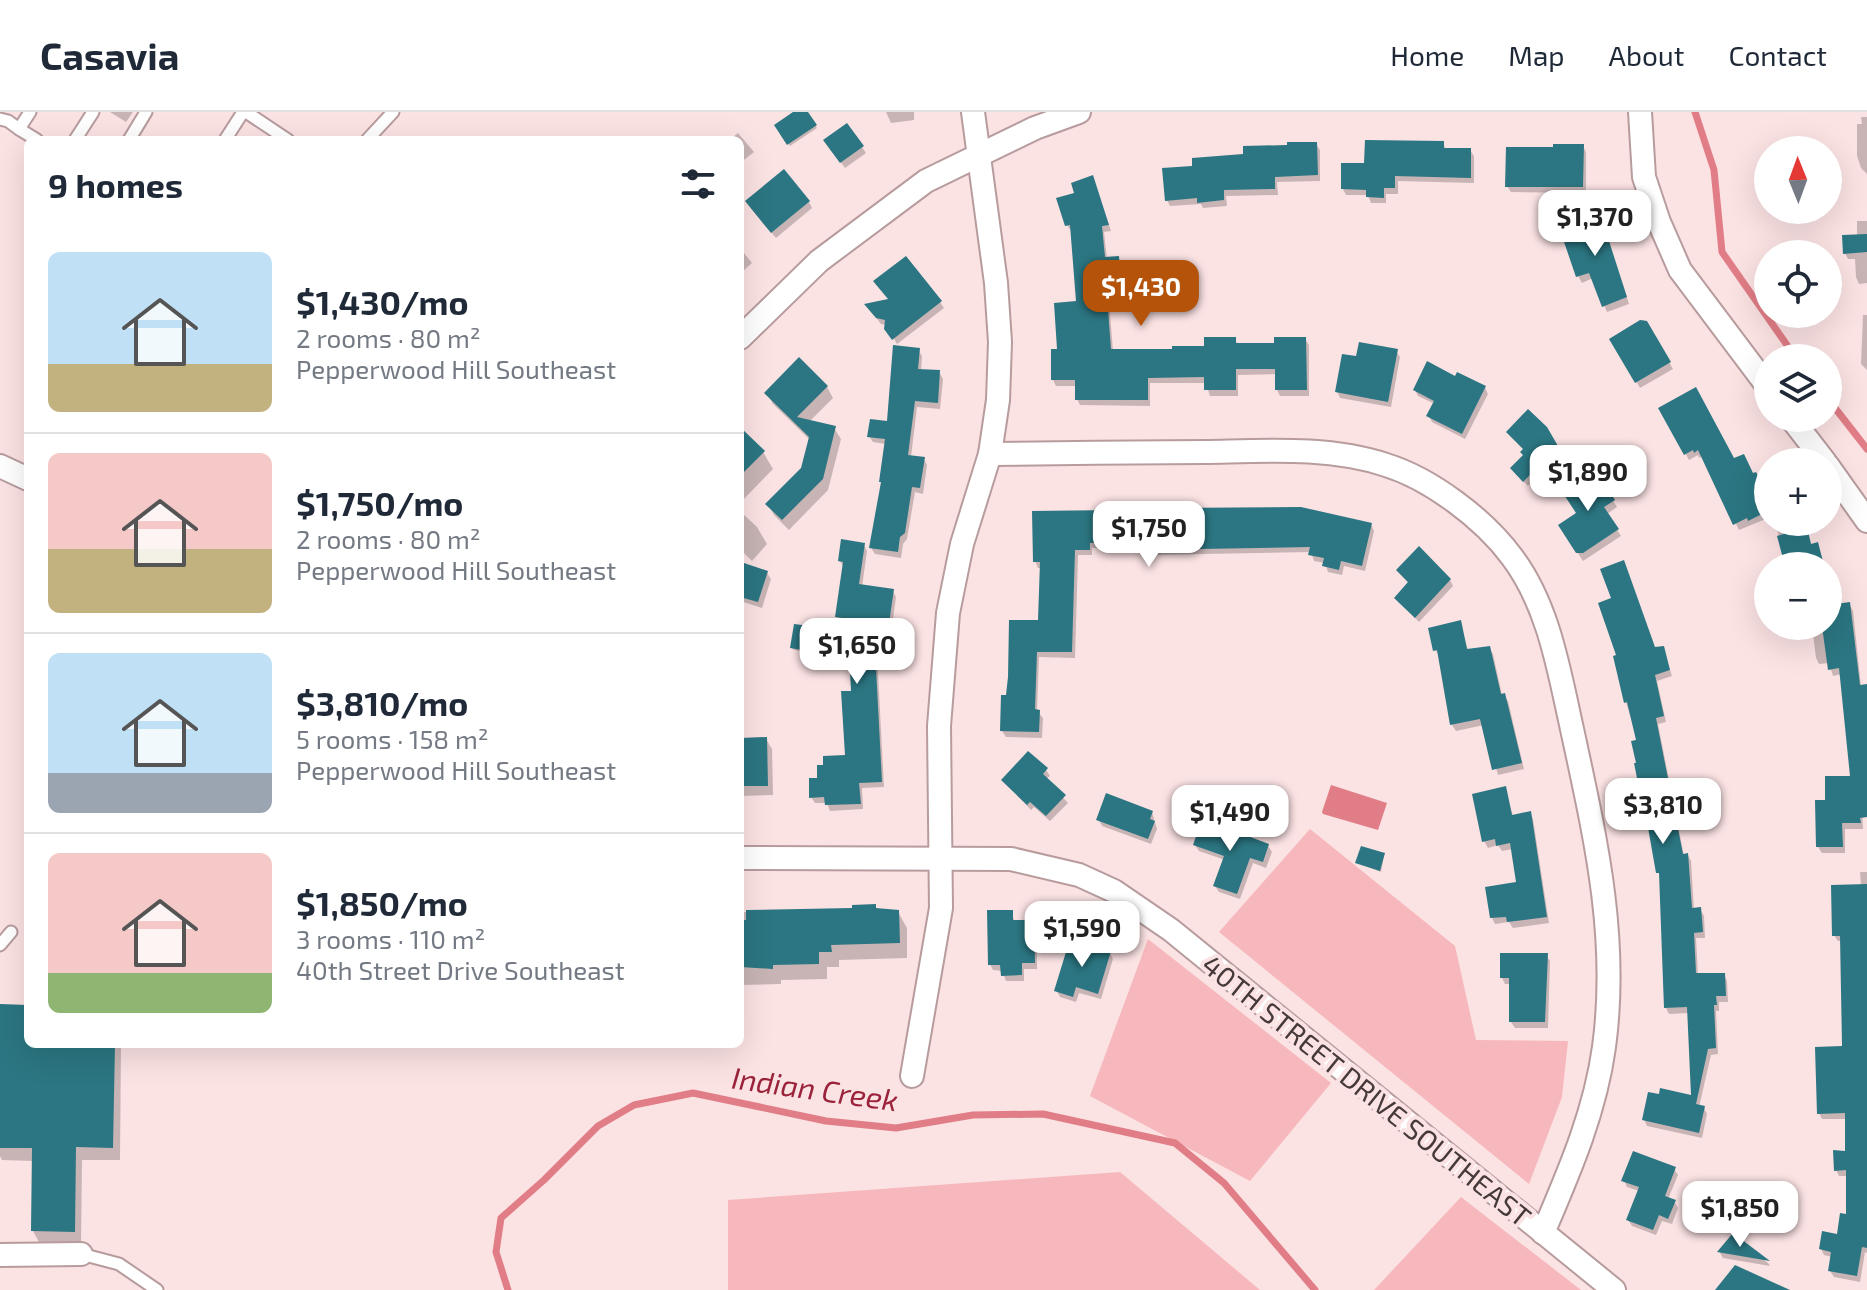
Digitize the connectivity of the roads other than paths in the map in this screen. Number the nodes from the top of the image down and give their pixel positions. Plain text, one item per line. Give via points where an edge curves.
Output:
1 (30, 112) edge
2 (93, 112) edge
3 (146, 112) edge
4 (244, 112) edge
5 (973, 112) edge
6 (1079, 112) edge
7 (1640, 112) edge
8 (387, 114) edge
9 (5, 117) edge
10 (19, 129) junction
11 (30, 136) edge
12 (78, 136) edge
13 (131, 136) edge
14 (228, 136) edge
15 (282, 136) edge
16 (370, 136) edge
17 (979, 154) junction
18 (744, 334) edge
19 (1754, 368) edge
20 (1802, 432) edge
21 (1814, 448) edge
22 (990, 454) junction
23 (0, 466) edge
24 (24, 477) edge
25 (1842, 477) edge
26 (1860, 492) edge
27 (1867, 521) edge
28 (942, 857) junction
29 (744, 858) edge
30 (11, 932) dead end
31 (0, 945) edge
32 (912, 1076) dead end
33 (1543, 1233) junction
34 (81, 1254) joint
35 (0, 1255) edge
36 (157, 1290) edge
37 (1614, 1290) edge

1 - 10 lane
2 - 12 lane
3 - 13 lane
4 - 14 lane
4 - 15 lane
5 - 17 street
6 - 17 street
7 - 19 street via 1644,177 1680,270
8 - 16 lane
9 - 10 lane
10 - 11 lane
17 - 18 street via 926,181 819,261
17 - 22 street via 1000,342
20 - 21 street
22 - 28 street via 962,544 948,613 939,726
22 - 33 street via 1344,455 1388,465 1440,491 1513,557 1553,645 1597,843 1609,940 1605,1035 1594,1099
23 - 24 street
25 - 26 street
26 - 27 street
28 - 29 street, 40TH STREET DRIVE SOUTHEAST
28 - 32 street via 941,908
28 - 33 street, 40TH STREET DRIVE SOUTHEAST via 1011,859 1079,875 1114,891
30 - 31 lane
33 - 37 street, 40TH STREET DRIVE SOUTHEAST
34 - 35 street
34 - 36 lane via 119,1264

